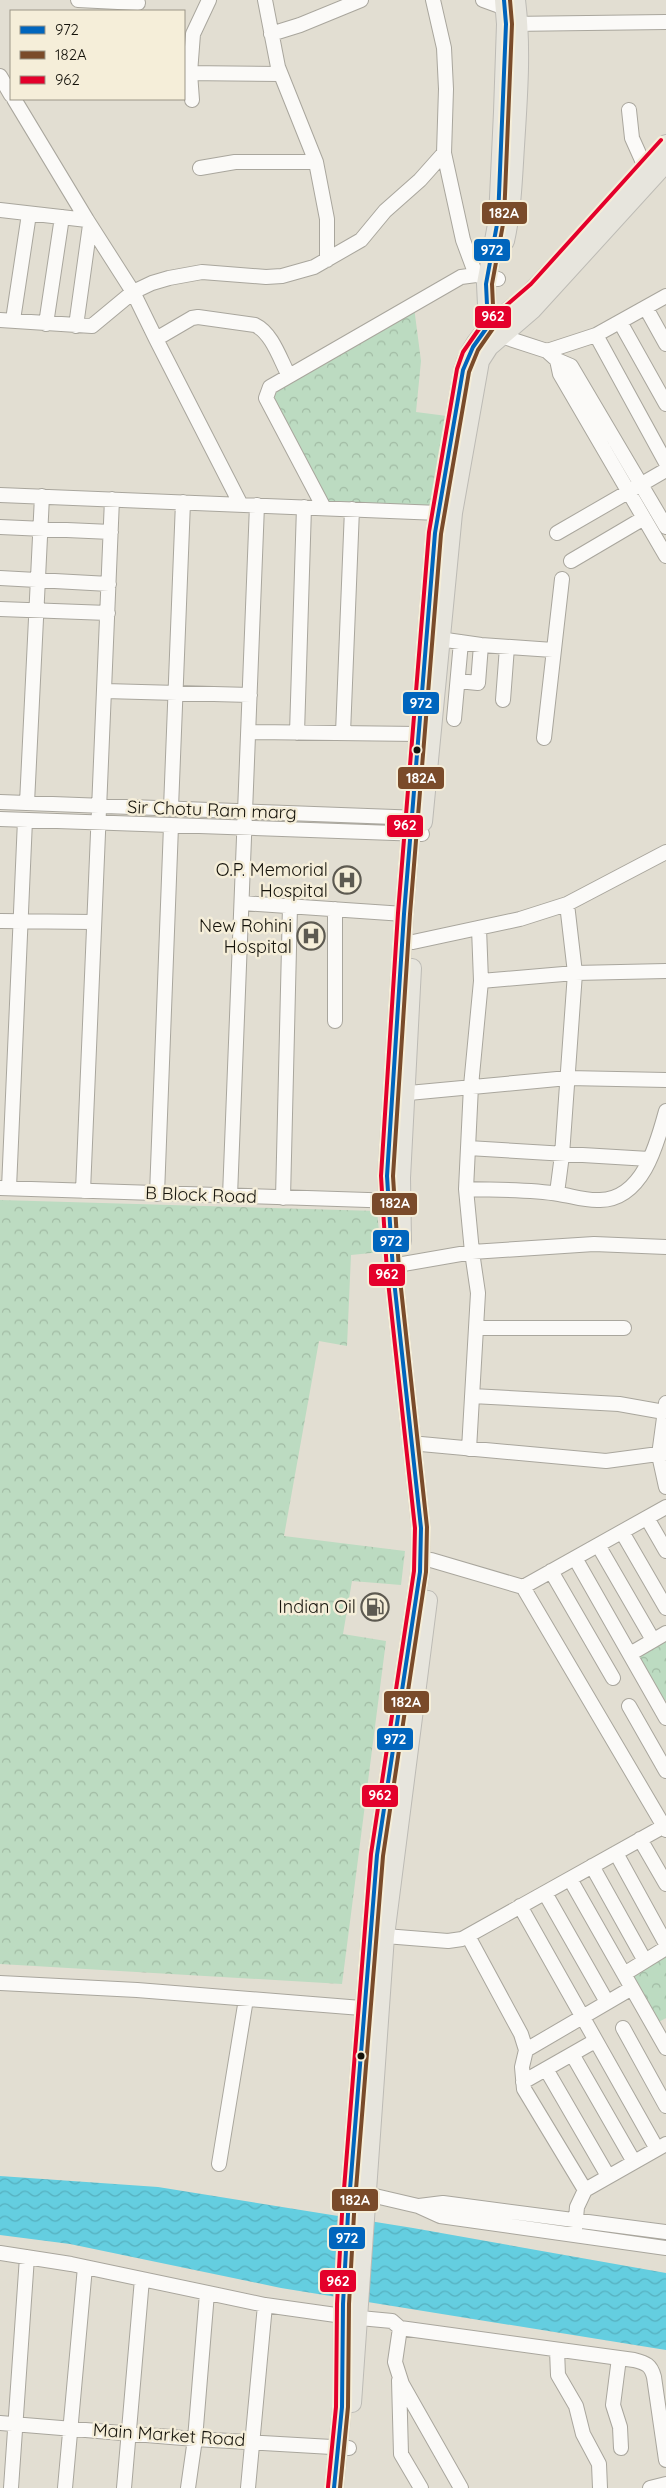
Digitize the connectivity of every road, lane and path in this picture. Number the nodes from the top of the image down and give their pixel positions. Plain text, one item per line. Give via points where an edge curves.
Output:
1 (78, 0) edge
2 (209, 0) edge
3 (265, 0) edge
4 (361, 0) edge
5 (433, 0) edge
6 (483, 0) edge
7 (138, 3) dead end
8 (510, 11) edge
9 (666, 22) edge
10 (271, 34) junction
11 (187, 73) edge
12 (280, 74) junction
13 (0, 76) edge
14 (10, 93) edge
15 (15, 100) edge
16 (192, 100) dead end
17 (629, 110) dead end
18 (666, 144) edge
19 (444, 153) junction
20 (316, 162) junction
21 (666, 163) edge
22 (200, 168) dead end
23 (645, 168) junction
24 (0, 210) edge
25 (29, 214) junction
26 (62, 217) junction
27 (89, 223) junction
28 (327, 260) junction
29 (487, 277) junction
30 (134, 292) junction
31 (666, 296) edge
32 (646, 308) junction
33 (6, 320) edge
34 (620, 322) junction
35 (46, 324) junction
36 (76, 326) junction
37 (494, 331) junction
38 (596, 335) junction
39 (156, 339) junction
40 (666, 344) edge
41 (552, 355) junction
42 (288, 374) junction
43 (666, 404) edge
44 (666, 463) edge
45 (666, 470) edge
46 (642, 484) junction
47 (629, 491) junction
48 (0, 494) edge
49 (42, 496) junction
50 (112, 499) junction
51 (183, 502) junction
52 (241, 505) junction
53 (257, 505) junction
54 (304, 507) junction
55 (324, 508) junction
56 (352, 509) junction
57 (439, 513) junction
58 (644, 518) junction
59 (0, 527) edge
60 (666, 528) edge
61 (40, 530) junction
62 (111, 532) junction
63 (557, 533) dead end
64 (662, 538) edge
65 (666, 556) edge
66 (571, 561) dead end
67 (0, 578) edge
68 (562, 579) dead end
69 (38, 581) junction
70 (109, 584) junction
71 (0, 609) edge
72 (36, 610) junction
73 (108, 613) junction
74 (433, 638) junction
75 (461, 642) junction
76 (481, 645) junction
77 (507, 647) junction
78 (553, 650) junction
79 (458, 681) junction
80 (105, 691) junction
81 (175, 693) junction
82 (250, 695) junction
83 (503, 700) dead end
84 (454, 719) dead end
85 (248, 732) junction
86 (297, 733) junction
87 (343, 734) junction
88 (418, 734) junction
89 (544, 738) dead end
90 (0, 802) edge
91 (26, 803) junction
92 (99, 805) junction
93 (171, 808) junction
94 (245, 811) junction
95 (0, 819) edge
96 (25, 820) junction
97 (97, 822) junction
98 (171, 826) junction
99 (417, 826) junction
100 (245, 828) junction
101 (666, 852) edge
102 (242, 903) junction
103 (567, 904) junction
104 (290, 906) junction
105 (335, 909) junction
106 (404, 914) junction
107 (0, 921) edge
108 (21, 922) junction
109 (94, 922) junction
110 (479, 928) junction
111 (413, 942) junction
112 (666, 971) edge
113 (575, 973) junction
114 (481, 981) junction
115 (335, 1021) dead end
116 (568, 1078) junction
117 (666, 1080) edge
118 (471, 1086) junction
119 (399, 1093) junction
120 (666, 1111) edge
121 (468, 1148) junction
122 (562, 1155) junction
123 (649, 1159) junction
124 (4, 1188) edge
125 (466, 1189) junction
126 (83, 1191) junction
127 (157, 1194) junction
128 (557, 1194) junction
129 (230, 1196) junction
130 (283, 1198) junction
131 (395, 1201) junction
132 (666, 1247) edge
133 (472, 1252) junction
134 (403, 1264) junction
135 (477, 1328) junction
136 (624, 1328) dead end
137 (472, 1396) junction
138 (665, 1407) edge
139 (422, 1444) junction
140 (468, 1449) junction
141 (662, 1454) edge
142 (666, 1487) edge
143 (666, 1507) edge
144 (647, 1518) junction
145 (622, 1532) junction
146 (598, 1545) junction
147 (666, 1551) edge
148 (575, 1558) junction
149 (432, 1560) junction
150 (551, 1571) junction
151 (523, 1587) junction
152 (666, 1608) edge
153 (666, 1632) edge
154 (653, 1640) junction
155 (416, 1642) junction
156 (630, 1654) junction
157 (613, 1678) dead end
158 (629, 1706) dead end
159 (664, 1710) edge
160 (666, 1770) edge
161 (665, 1827) edge
162 (640, 1839) junction
163 (616, 1853) junction
164 (592, 1866) junction
165 (570, 1879) junction
166 (666, 1884) edge
167 (545, 1893) junction
168 (520, 1906) junction
169 (385, 1936) junction
170 (468, 1936) junction
171 (666, 1944) edge
172 (666, 1948) edge
173 (645, 1961) junction
174 (624, 1974) junction
175 (0, 1983) edge
176 (632, 1988) junction
177 (246, 1999) junction
178 (607, 2002) junction
179 (372, 2008) junction
180 (581, 2017) junction
181 (660, 2024) edge
182 (623, 2028) dead end
183 (595, 2041) junction
184 (666, 2048) edge
185 (526, 2050) junction
186 (572, 2054) junction
187 (546, 2068) junction
188 (523, 2082) junction
189 (666, 2106) edge
190 (662, 2146) edge
191 (634, 2162) junction
192 (218, 2164) dead end
193 (608, 2176) junction
194 (585, 2190) junction
195 (358, 2192) junction
196 (418, 2206) junction
197 (576, 2221) junction
198 (666, 2232) edge
199 (575, 2236) junction
200 (666, 2248) edge
201 (0, 2253) edge
202 (27, 2257) junction
203 (86, 2267) junction
204 (142, 2279) junction
205 (207, 2293) junction
206 (265, 2305) junction
207 (351, 2312) junction
208 (400, 2328) junction
209 (557, 2350) junction
210 (619, 2358) junction
211 (399, 2374) junction
212 (0, 2423) edge
213 (16, 2425) junction
214 (69, 2428) junction
215 (128, 2432) junction
216 (195, 2439) junction
217 (254, 2442) junction
218 (343, 2447) junction
219 (622, 2448) dead end
220 (666, 2460) edge
221 (11, 2488) edge
222 (65, 2488) edge
223 (124, 2488) edge
224 (188, 2488) edge
225 (248, 2488) edge
226 (334, 2488) edge
227 (345, 2488) edge
228 (421, 2488) edge
229 (461, 2488) edge
230 (600, 2488) edge

1 - 7 street
2 - 11 street via 193,34
3 - 10 street
4 - 10 street
5 - 19 street via 444,48
6 - 8 street
8 - 9 street
8 - 29 main road via 517,117 510,219
10 - 12 street
11 - 12 street
11 - 16 street
12 - 20 street
13 - 14 street
15 - 27 street
17 - 23 street via 632,138
18 - 23 main road
19 - 28 street via 361,240
19 - 29 street via 463,240
20 - 22 street via 235,162
20 - 28 street via 327,219
21 - 37 main road via 532,310
23 - 37 main road
24 - 25 street
25 - 26 street
25 - 33 street
26 - 27 street
26 - 35 street
27 - 30 street
27 - 36 street
28 - 30 street via 282,276 202,272 152,283
29 - 37 main road via 497,286 488,299
29 - 42 street via 461,277
30 - 36 street via 97,324
30 - 39 street
31 - 32 street
32 - 34 street
32 - 40 street
33 - 35 street
34 - 38 street
34 - 43 street
35 - 36 street
37 - 41 street
37 - 57 main road via 473,347 465,365
37 - 74 main road via 479,364
38 - 41 street
38 - 44 street
39 - 42 street via 198,317 255,325 268,335
39 - 52 street
41 - 46 street via 571,366
41 - 47 street
42 - 55 street via 270,387 266,398
45 - 46 street
46 - 47 street
46 - 60 street
47 - 58 street
47 - 63 street
48 - 49 street
49 - 50 street
49 - 61 street
50 - 51 street
50 - 62 street
51 - 52 street
51 - 81 street
52 - 53 street
53 - 54 street
53 - 82 street
54 - 55 street
54 - 86 street
55 - 56 street
56 - 57 street
56 - 87 street
57 - 74 main road via 435,533
58 - 64 street
58 - 66 street
59 - 61 street
61 - 62 street
61 - 69 street
62 - 70 street
64 - 65 street
67 - 69 street
68 - 78 street
69 - 70 street
69 - 72 street
70 - 73 street
71 - 72 street
72 - 73 street
72 - 91 street
73 - 80 street
74 - 75 street
74 - 88 main road
74 - 99 main road
75 - 76 street
75 - 79 street
76 - 77 street
76 - 79 street via 478,683
77 - 78 street
77 - 83 street
78 - 89 street
79 - 84 street
80 - 81 street
80 - 92 street
81 - 82 street
81 - 93 street
82 - 85 street
85 - 86 street
85 - 94 street
86 - 87 street
87 - 88 street
88 - 99 main road
90 - 91 street, Sir Chotu Ram marg
91 - 92 street, Sir Chotu Ram marg
92 - 93 street, Sir Chotu Ram marg
92 - 97 street
93 - 94 street, Sir Chotu Ram marg
94 - 99 street, Sir Chotu Ram marg
94 - 100 street
95 - 96 street, Sir Chotu Ram marg
96 - 97 street, Sir Chotu Ram marg
96 - 108 street
97 - 98 street, Sir Chotu Ram marg
97 - 109 street
98 - 100 street, Sir Chotu Ram marg
98 - 127 street
99 - 100 street, Sir Chotu Ram marg
99 - 106 main road
99 - 111 main road
100 - 102 street
101 - 103 street
102 - 104 street
102 - 129 street
103 - 110 street
103 - 113 street
104 - 105 street
104 - 130 street
105 - 106 street
105 - 115 street
106 - 119 main road
107 - 108 street
108 - 109 street
108 - 124 street
109 - 126 street
110 - 111 street
110 - 114 street
111 - 119 main road
112 - 113 street
113 - 114 street
113 - 116 street
114 - 118 street
116 - 117 street
116 - 118 street
116 - 122 street
118 - 119 street
118 - 121 street
119 - 131 main road via 387,1176
120 - 123 street
121 - 122 street
121 - 125 street
122 - 123 street
122 - 128 street
123 - 128 street via 633,1186 612,1199
124 - 126 street, B Block Road
125 - 128 street
125 - 133 street
126 - 127 street, B Block Road
127 - 129 street, B Block Road
129 - 130 street, B Block Road
130 - 131 street, B Block Road
131 - 134 main road
131 - 155 main road via 393,1271 421,1528
132 - 133 street via 594,1244
133 - 134 street
133 - 135 street via 478,1293
134 - 139 main road
135 - 136 street
135 - 137 street
137 - 138 street
137 - 140 street
138 - 141 street
139 - 140 street
139 - 149 main road via 432,1526
140 - 141 street via 606,1461
141 - 142 street
143 - 144 street
144 - 145 street
144 - 147 street
145 - 146 street
145 - 152 street
146 - 148 street
146 - 154 street
148 - 150 street
148 - 156 street
149 - 151 street
149 - 155 main road
150 - 151 street
150 - 157 street
151 - 161 street
153 - 154 street
154 - 156 street
155 - 169 main road
155 - 179 main road via 377,1855
156 - 159 street
158 - 160 street
161 - 162 street
162 - 163 street
162 - 166 street
163 - 164 street
163 - 171 street
164 - 165 street
164 - 173 street
165 - 167 street
165 - 174 street
167 - 168 street
167 - 178 street
168 - 170 street
168 - 180 street
169 - 170 street via 448,1941
169 - 179 main road
170 - 185 street via 522,2034
172 - 173 street
173 - 174 street
174 - 176 street
175 - 177 street
176 - 178 street
176 - 181 street
177 - 179 street
177 - 192 street
178 - 180 street
179 - 195 main road
180 - 183 street
180 - 185 street
181 - 184 street
182 - 189 street
183 - 186 street
183 - 190 street
185 - 188 street
186 - 187 street
186 - 191 street
187 - 188 street
187 - 193 street
188 - 194 street via 524,2089
190 - 191 street
191 - 193 street
193 - 194 street
194 - 197 street via 578,2200
195 - 196 street
195 - 207 main road
196 - 197 street via 443,2203
196 - 199 street via 440,2216
197 - 198 street
197 - 199 street
199 - 200 street
201 - 202 street
202 - 203 street
202 - 213 street
203 - 204 street
203 - 214 street
204 - 205 street
204 - 215 street
205 - 206 street
205 - 216 street
206 - 207 street
206 - 217 street
207 - 208 street via 392,2321
207 - 218 main road via 342,2407
208 - 209 street
208 - 211 street via 395,2362
209 - 210 street
209 - 230 street via 558,2376 576,2406 583,2434 600,2464
210 - 219 street via 613,2405
210 - 220 street via 646,2363 652,2369
211 - 228 street via 401,2454
211 - 229 street
212 - 213 street, Main Market Road
213 - 214 street, Main Market Road
213 - 221 street
214 - 215 street, Main Market Road
214 - 222 street
215 - 216 street, Main Market Road
215 - 223 street
216 - 217 street, Main Market Road
216 - 224 street
217 - 218 street, Main Market Road
217 - 225 street
218 - 226 main road
218 - 227 main road

